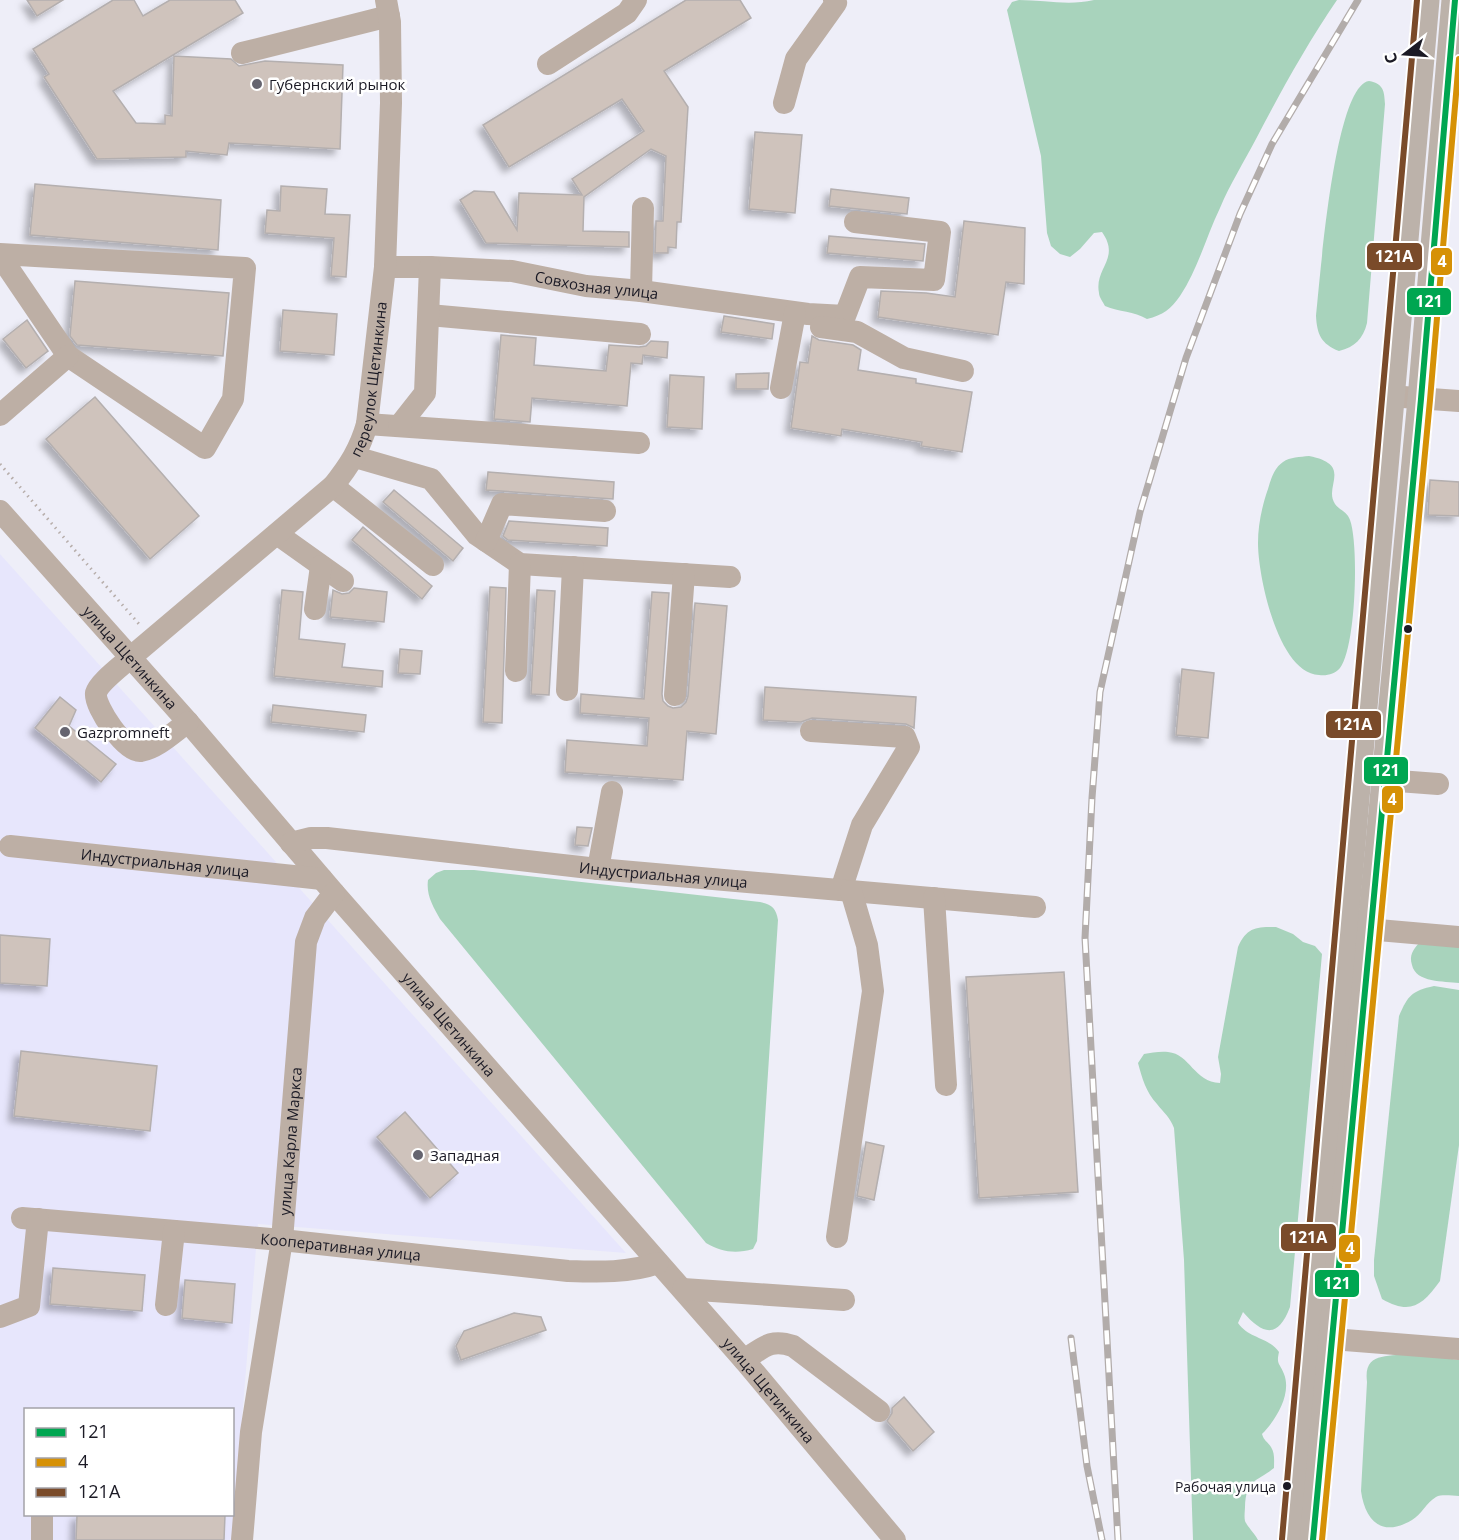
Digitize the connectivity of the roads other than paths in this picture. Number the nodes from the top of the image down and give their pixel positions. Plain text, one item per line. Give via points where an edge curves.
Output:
1 (636, 0) edge
2 (1426, 0) edge
3 (1455, 0) edge
4 (835, 2) edge
5 (387, 8) edge
6 (242, 52) dead end
7 (548, 64) dead end
8 (784, 103) dead end
9 (643, 208) dead end
10 (855, 222) dead end
11 (0, 255) edge
12 (385, 267) junction
13 (430, 267) junction
14 (641, 291) junction
15 (429, 315) junction
16 (798, 317) junction
17 (640, 334) dead end
18 (68, 356) junction
19 (963, 371) dead end
20 (781, 388) dead end
21 (1393, 396) junction
22 (1421, 399) junction
23 (1459, 401) edge
24 (0, 415) edge
25 (367, 424) junction
26 (399, 426) junction
27 (639, 443) dead end
28 (355, 457) junction
29 (333, 486) junction
30 (0, 511) edge
31 (605, 511) dead end
32 (277, 534) junction
33 (486, 541) junction
34 (520, 564) junction
35 (433, 565) dead end
36 (321, 566) junction
37 (573, 567) junction
38 (684, 574) junction
39 (730, 577) dead end
40 (343, 581) dead end
41 (315, 609) dead end
42 (131, 657) junction
43 (516, 671) dead end
44 (567, 690) dead end
45 (675, 695) dead end
46 (188, 722) junction
47 (811, 732) dead end
48 (1384, 780) junction
49 (1438, 784) dead end
50 (612, 792) dead end
51 (291, 843) junction
52 (10, 846) dead end
53 (598, 869) junction
54 (328, 886) junction
55 (846, 891) junction
56 (934, 898) junction
57 (1035, 907) dead end
58 (1358, 928) junction
59 (1459, 937) edge
60 (946, 1084) dead end
61 (174, 1231) junction
62 (837, 1237) dead end
63 (282, 1240) junction
64 (658, 1263) junction
65 (683, 1289) junction
66 (844, 1300) dead end
67 (166, 1305) dead end
68 (0, 1317) edge
69 (1332, 1339) junction
70 (1459, 1349) edge
71 (744, 1360) junction
72 (879, 1411) dead end
73 (242, 1431) edge
74 (42, 1516) edge
75 (42, 1540) edge
76 (242, 1540) edge
77 (895, 1540) edge
78 (1291, 1540) edge
79 (1313, 1540) edge

1 - 7 street via 627,13
2 - 21 main road
3 - 22 main road
4 - 8 street via 796,59
5 - 6 street
5 - 12 street, переулок Щетинкина via 391,103
9 - 14 street
10 - 16 street via 940,232 933,280 860,277 845,316
11 - 18 street
11 - 18 street via 245,268 233,399 206,448
12 - 13 street, Совхозная улица
12 - 25 street, переулок Щетинкина
13 - 14 street, Совхозная улица via 512,271 586,286
13 - 15 street
14 - 16 street, Совхозная улица
15 - 17 street
15 - 26 street via 424,393
16 - 19 street via 857,332 904,358
16 - 20 street
18 - 24 street
21 - 22 street
21 - 58 main road via 1362,723
22 - 23 street
22 - 48 main road
25 - 26 street
25 - 28 street, переулок Щетинкина
26 - 27 street
28 - 29 street, переулок Щетинкина
28 - 33 street via 431,479
29 - 32 street, переулок Щетинкина
29 - 35 street
30 - 42 street, улица Щетинкина
31 - 33 street via 502,504
32 - 36 street
32 - 42 street, переулок Щетинкина
33 - 34 street
34 - 37 street
34 - 43 street
36 - 40 street
36 - 41 street
37 - 38 street
37 - 44 street
38 - 39 street
38 - 45 street
42 - 46 street, улица Щетинкина
42 - 46 street, переулок Щетинкина via 96,693 99,707 123,742 131,750 140,751
46 - 51 street, улица Щетинкина
47 - 55 street via 905,737 909,747 862,825
48 - 49 street
48 - 58 main road
50 - 53 street
51 - 53 street, Индустриальная улица via 327,838
51 - 54 street, улица Щетинкина
52 - 54 street, Индустриальная улица
53 - 55 street, Индустриальная улица
54 - 63 street, улица Карла Маркса via 306,942
54 - 64 street, улица Щетинкина
55 - 56 street, Индустриальная улица
55 - 62 street via 867,945 873,991
56 - 57 street, Индустриальная улица
56 - 60 street
58 - 59 street
58 - 69 main road
58 - 78 main road
61 - 63 street, Кооперативная улица
61 - 67 street
61 - 68 street, Кооперативная улица via 30,1219 29,1306
63 - 64 street, Кооперативная улица via 568,1271 635,1270
63 - 73 street, улица Карла Маркса
64 - 65 street, улица Щетинкина
65 - 66 street
65 - 71 street, улица Щетинкина
69 - 70 street
69 - 79 main road
71 - 72 street via 773,1342 793,1346
71 - 77 street, улица Щетинкина
73 - 76 street, улица Карла Маркса
74 - 75 street

